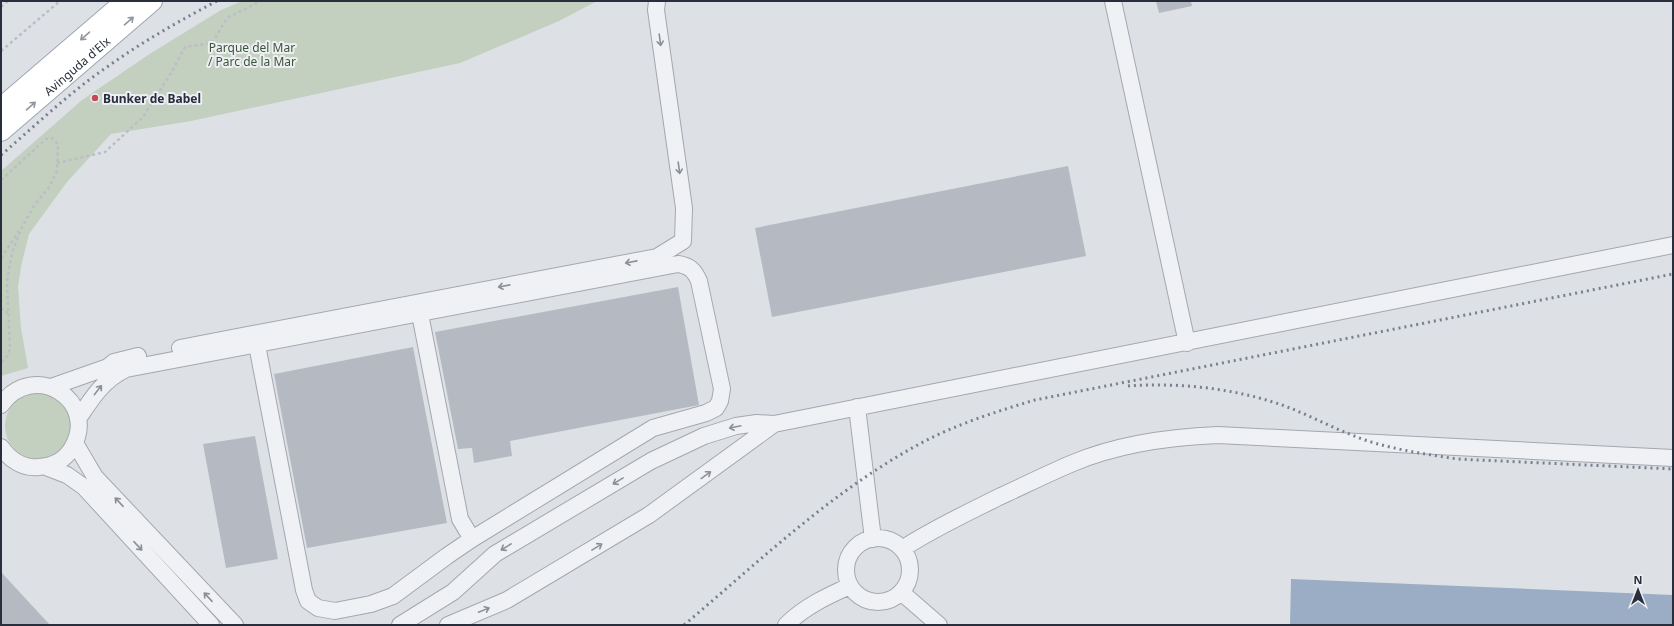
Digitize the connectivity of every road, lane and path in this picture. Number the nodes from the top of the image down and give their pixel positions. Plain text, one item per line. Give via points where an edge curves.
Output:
1 (8, 1) edge
2 (60, 1) edge
3 (126, 1) edge
4 (262, 1) edge
5 (657, 1) edge
6 (1114, 1) edge
7 (150, 3) edge
8 (1, 7) edge
9 (1, 51) edge
10 (1, 108) edge
11 (1, 131) edge
12 (57, 163) junction
13 (1, 180) edge
14 (22, 227) junction
15 (1673, 245) edge
16 (1, 258) edge
17 (1, 308) edge
18 (8, 313) junction
19 (420, 314) junction
20 (1187, 343) junction
21 (257, 345) junction
22 (1, 362) edge
23 (108, 367) junction
24 (126, 369) junction
25 (51, 387) junction
26 (1, 405) edge
27 (857, 407) junction
28 (78, 419) junction
29 (774, 424) junction
30 (75, 443) junction
31 (1, 446) edge
32 (1673, 458) edge
33 (46, 467) junction
34 (472, 539) junction
35 (874, 539) junction
36 (902, 549) junction
37 (850, 586) junction
38 (901, 592) junction
39 (211, 625) edge
40 (235, 625) edge
41 (400, 625) edge
42 (448, 625) edge
43 (786, 625) edge
44 (939, 625) edge

1 - 8 path
2 - 9 path
3 -> 10 main road, Avinguda d'Elx
4 - 12 path via 227,18 212,43 185,47 143,117 105,152
5 -> 23 street via 656,10 684,208 683,241 657,257 162,351 114,362
6 - 20 street
11 -> 7 main road, Avinguda d'Elx
12 - 13 path via 58,144 52,138 46,139
12 - 14 path via 57,171 48,189 35,204
14 - 16 path
14 - 18 path via 12,253 7,281
15 - 20 street
17 - 18 path
18 - 22 path via 10,349
19 - 21 street
19 - 34 street via 460,519
19 - 34 street via 678,264 686,265 694,271 699,281 722,388 716,408 653,428
20 - 27 street
21 - 24 street
21 - 34 street via 308,601 318,608 335,610 371,604 393,596
23 - 24 street
23 - 25 street
28 -> 24 street via 101,386 113,375
25 - 26 street via 42,384 23,387 11,394
25 - 28 street via 64,394 73,405
27 - 29 street
27 - 35 street
28 - 30 street
29 -> 41 street via 736,426 704,436 651,461 495,554 453,592
42 -> 29 street via 507,600 649,515
30 - 33 street via 63,458
40 -> 30 street via 95,477
31 - 33 street via 6,454 18,463 36,468
32 - 36 street via 1226,435 1180,437 1115,449 1074,462 954,519
33 -> 39 street via 67,475 84,487
35 - 36 street via 894,542
35 - 37 street via 855,548 849,556 846,576
36 - 38 street via 908,557 910,576
37 - 38 street via 856,594 874,602 884,602
37 - 43 street via 824,598
38 - 44 street

